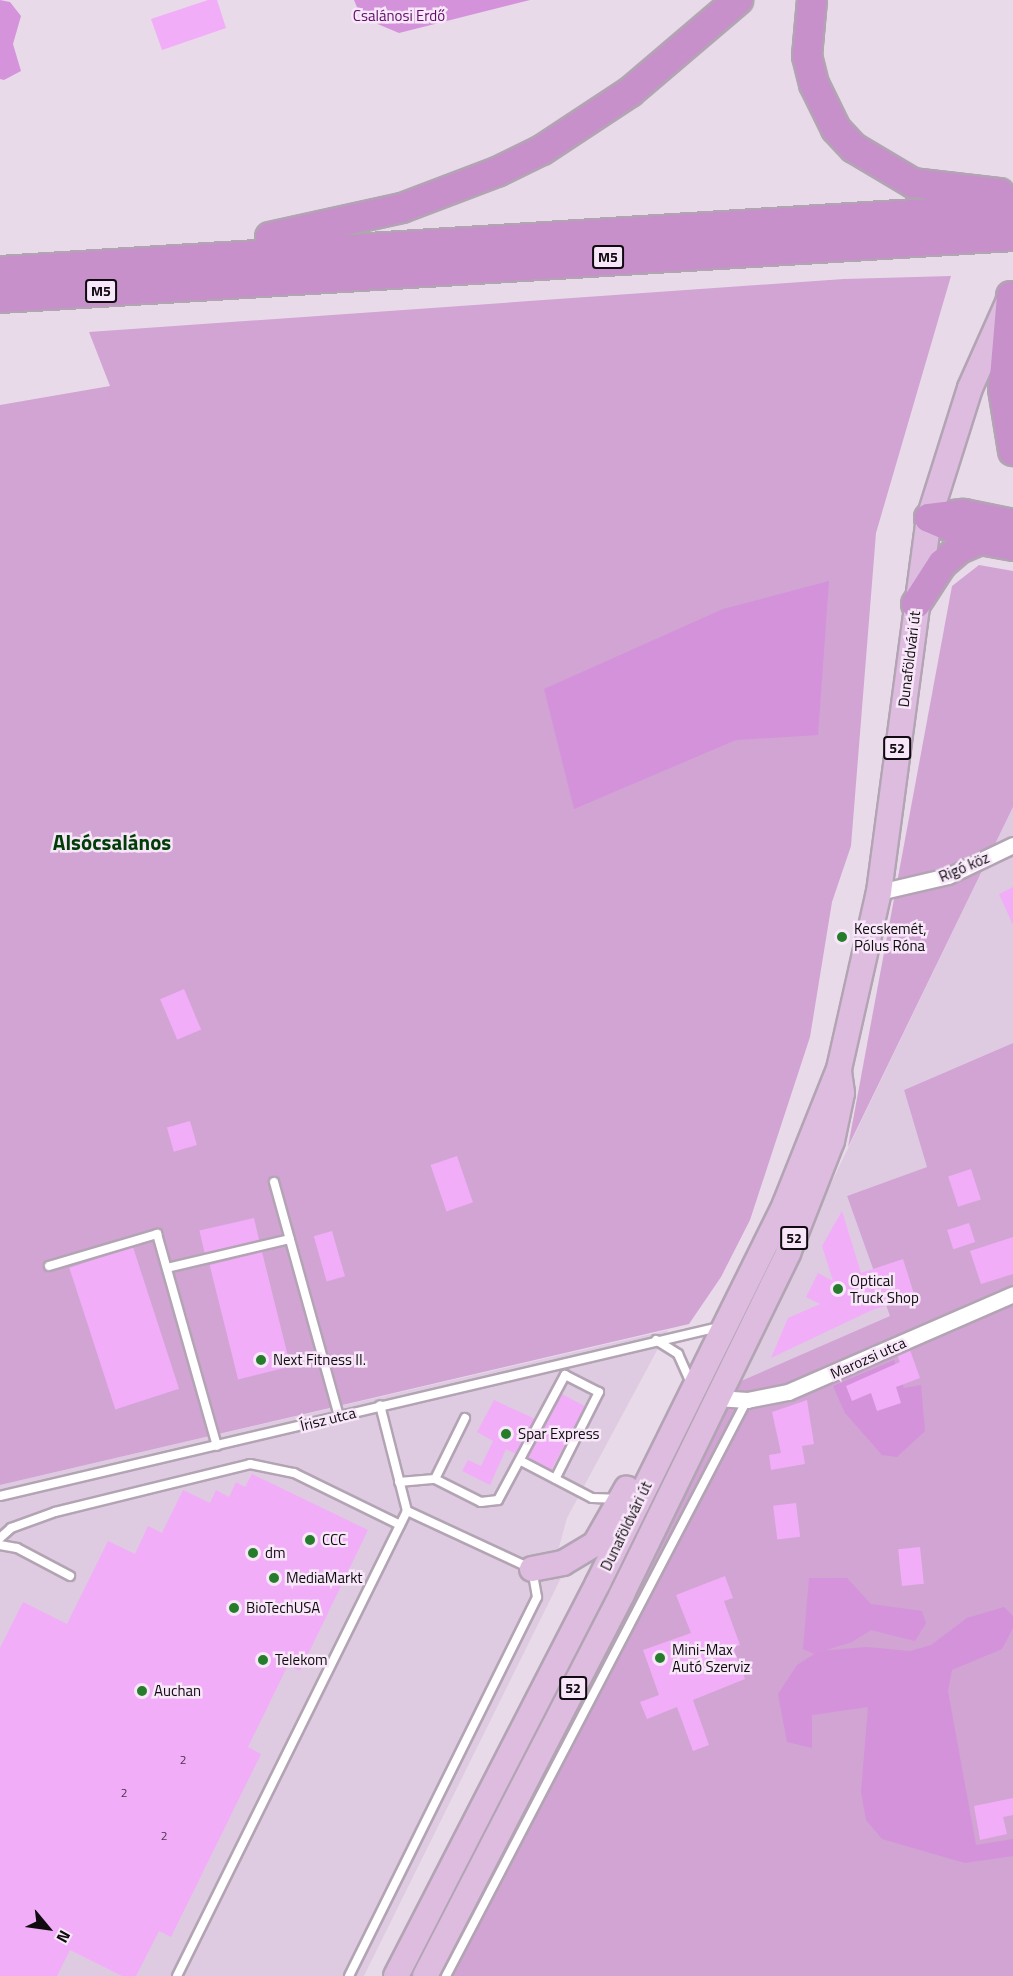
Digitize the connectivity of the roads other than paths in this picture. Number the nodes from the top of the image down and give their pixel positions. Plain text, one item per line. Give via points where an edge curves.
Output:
1 (738, 0) edge
2 (812, 0) edge
3 (1013, 193) edge
4 (1013, 208) edge
5 (1013, 236) edge
6 (86, 265) junction
7 (0, 271) edge
8 (1012, 294) edge
9 (0, 298) edge
10 (1013, 451) edge
11 (929, 518) junction
12 (1013, 524) edge
13 (980, 540) junction
14 (1013, 546) edge
15 (916, 604) junction
16 (1013, 845) edge
17 (879, 892) junction
18 (839, 1069) junction
19 (274, 1182) dead end
20 (290, 1239) junction
21 (49, 1266) dead end
22 (167, 1268) junction
23 (1013, 1294) edge
24 (724, 1327) junction
25 (656, 1340) junction
26 (690, 1395) junction
27 (717, 1398) junction
28 (747, 1400) junction
29 (380, 1405) junction
30 (339, 1416) junction
31 (465, 1418) dead end
32 (216, 1446) junction
33 (658, 1460) junction
34 (521, 1461) junction
35 (435, 1479) junction
36 (555, 1479) junction
37 (399, 1482) junction
38 (0, 1496) edge
39 (621, 1499) junction
40 (407, 1511) junction
41 (400, 1525) junction
42 (0, 1538) edge
43 (0, 1545) edge
44 (532, 1569) junction
45 (70, 1576) dead end
46 (177, 1976) edge
47 (349, 1976) edge
48 (396, 1976) edge
49 (425, 1976) edge
50 (446, 1976) edge

1 - 6 highway via 607,108 497,172 365,219 273,237 130,250
2 - 3 highway via 807,56 814,84 836,129 854,148 913,183
4 - 6 highway, M5
5 - 9 highway, M5
6 - 7 highway, M5
8 - 10 highway via 1003,389
8 - 11 main road, Dunaföldvári út / 52 via 969,388
11 - 12 highway via 964,514
11 - 13 highway
11 - 15 main road, Dunaföldvári út / 52
13 - 14 highway
13 - 15 highway via 959,549 942,564
15 - 17 main road, Dunaföldvári út / 52
16 - 17 street, Rigó köz via 948,876
17 - 18 main road, Dunaföldvári út / 52
18 - 24 main road, Dunaföldvári út / 52 via 785,1204
18 - 27 main road, Dunaföldvári út / 52 via 842,1093 818,1181
19 - 20 lane
20 - 22 lane
20 - 30 lane
21 - 22 lane via 157,1234
22 - 32 lane
23 - 28 street, Marozsi utca via 788,1392
24 - 25 lane, Írisz utca
24 - 26 main road, Dunaföldvári út / 52
25 - 26 lane via 678,1354
25 - 29 lane, Írisz utca
26 - 33 main road, Dunaföldvári út / 52
26 - 39 main road via 658,1429
27 - 28 street, Marozsi utca
27 - 33 main road via 704,1406 674,1451
27 - 49 main road, Dunaföldvári út / 52 via 622,1594
28 - 50 lane
29 - 30 lane, Írisz utca
29 - 37 lane
30 - 32 lane, Írisz utca
31 - 35 lane
32 - 38 lane, Írisz utca
33 - 48 main road, Dunaföldvári út / 52
34 - 35 lane via 504,1493 490,1503
34 - 36 lane
34 - 36 lane via 565,1375 599,1392
35 - 37 lane
36 - 39 lane via 592,1498
37 - 40 lane
39 - 44 main road via 596,1544 562,1563
40 - 41 lane
40 - 44 lane
41 - 42 lane via 294,1473 243,1464 55,1512 11,1528
41 - 46 lane
43 - 45 lane via 17,1548
44 - 47 lane via 537,1597 531,1616

